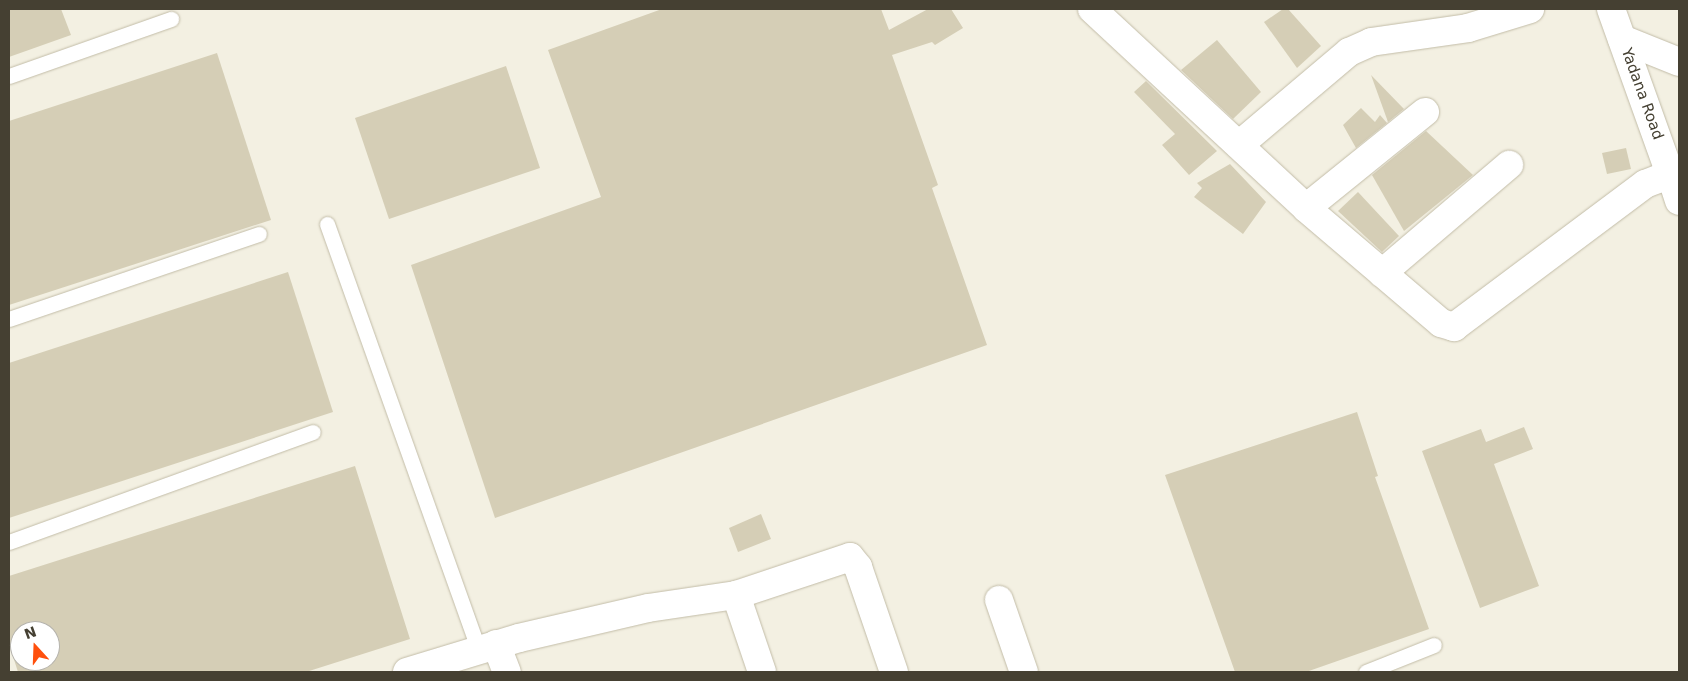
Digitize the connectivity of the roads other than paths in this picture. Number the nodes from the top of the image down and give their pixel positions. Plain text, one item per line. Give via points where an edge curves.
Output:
1 (1530, 9) edge
2 (1612, 9) edge
3 (1095, 10) edge
4 (171, 19) dead end
5 (1622, 40) junction
6 (1679, 62) edge
7 (9, 76) edge
8 (1425, 112) dead end
9 (1239, 145) junction
10 (1509, 165) dead end
11 (1676, 190) edge
12 (1306, 208) junction
13 (327, 224) dead end
14 (259, 234) dead end
15 (1382, 273) junction
16 (9, 319) edge
17 (313, 432) dead end
18 (9, 542) edge
19 (736, 595) junction
20 (1000, 600) dead end
21 (1434, 645) dead end
22 (487, 646) junction
23 (407, 672) edge
24 (507, 672) edge
25 (762, 672) edge
26 (894, 672) edge
27 (1024, 672) edge
28 (1366, 672) edge

1 - 9 street via 1468,28 1370,42 1349,52
2 - 5 street, Yadana Road
3 - 9 street
4 - 7 lane
5 - 6 street
5 - 11 street, Yadana Road
8 - 12 street
9 - 12 street
10 - 15 street
11 - 15 street via 1661,178 1645,184 1454,328 1441,323
12 - 15 street
13 - 22 lane
14 - 16 lane
17 - 18 lane
19 - 22 street via 648,608
19 - 25 street
19 - 26 street via 850,557 858,566
20 - 27 street
21 - 28 lane
22 - 23 street
22 - 24 street

